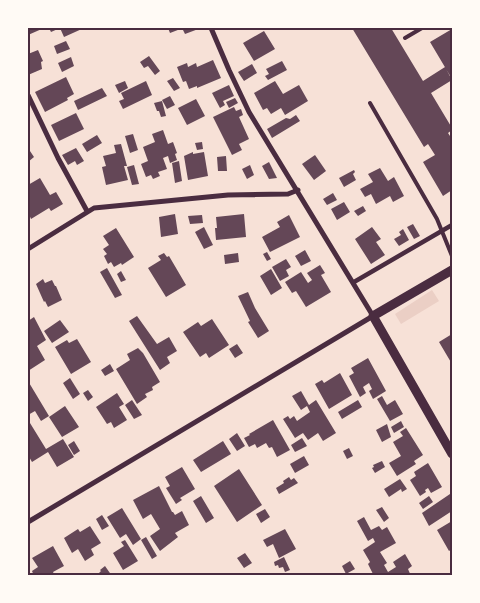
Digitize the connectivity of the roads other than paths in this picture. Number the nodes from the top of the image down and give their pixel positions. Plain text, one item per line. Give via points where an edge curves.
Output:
1 (211, 28) edge
2 (422, 28) edge
3 (405, 38) dead end
4 (28, 96) edge
5 (370, 103) dead end
6 (298, 190) junction
7 (87, 211) junction
8 (452, 225) edge
9 (443, 230) junction
10 (28, 249) edge
11 (452, 256) edge
12 (452, 270) edge
13 (354, 282) junction
14 (373, 316) junction
15 (452, 454) edge
16 (28, 522) edge

1 - 6 street via 249,112
2 - 3 lane
4 - 7 street
5 - 9 lane
6 - 7 street via 288,194 206,197
6 - 13 street
7 - 10 street
8 - 9 street
9 - 11 lane
9 - 13 street
12 - 14 street
13 - 14 street
14 - 15 street
14 - 16 street

